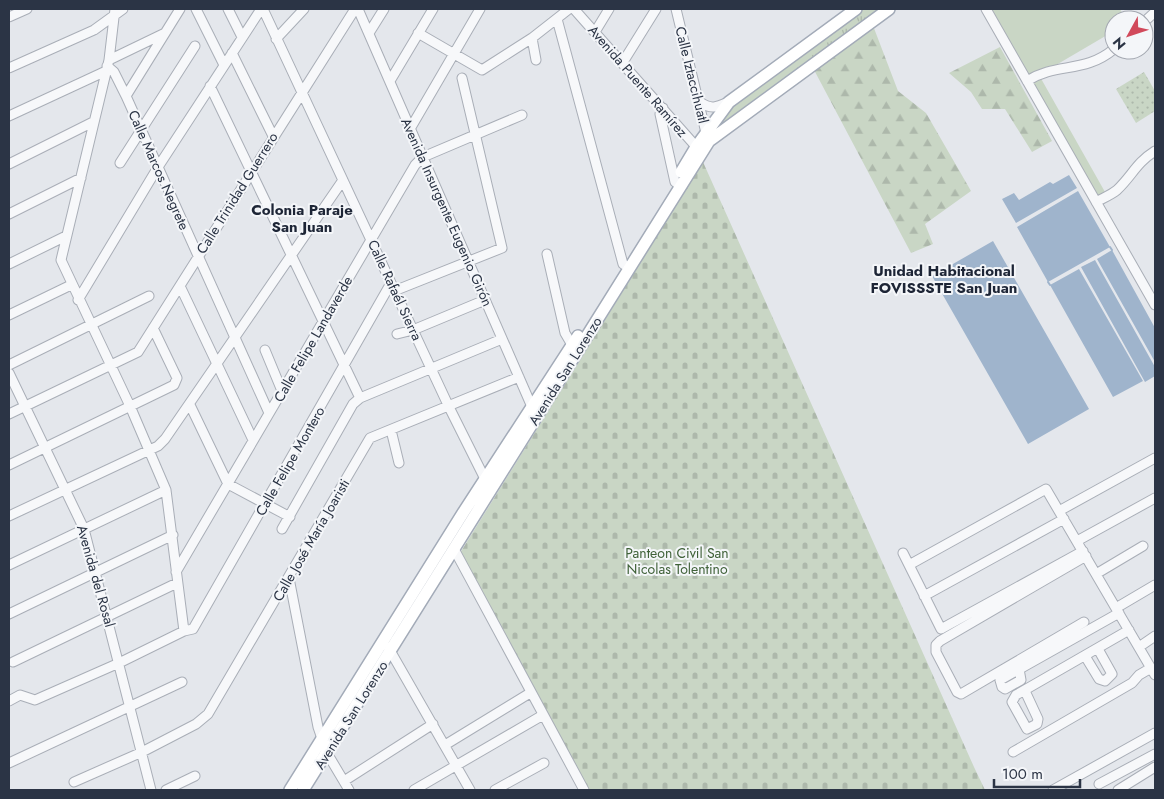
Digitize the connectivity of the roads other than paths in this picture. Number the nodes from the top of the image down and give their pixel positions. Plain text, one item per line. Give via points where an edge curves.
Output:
1 (27, 9) edge
2 (123, 9) edge
3 (180, 9) edge
4 (196, 9) edge
5 (228, 9) edge
6 (262, 9) edge
7 (304, 9) edge
8 (356, 9) edge
9 (384, 9) edge
10 (432, 9) edge
11 (480, 9) edge
12 (569, 9) edge
13 (609, 9) edge
14 (656, 9) edge
15 (676, 9) edge
16 (856, 9) edge
17 (889, 9) edge
18 (986, 9) edge
19 (579, 11) edge
20 (115, 12) edge
21 (9, 17) edge
22 (557, 19) junction
23 (596, 32) junction
24 (165, 33) junction
25 (369, 33) junction
26 (418, 33) junction
27 (242, 37) junction
28 (276, 38) junction
29 (532, 38) junction
30 (195, 46) dead end
31 (232, 53) junction
32 (454, 54) junction
33 (1104, 56) edge
34 (536, 60) dead end
35 (623, 62) junction
36 (224, 65) junction
37 (107, 66) junction
38 (9, 68) edge
39 (462, 78) dead end
40 (390, 81) junction
41 (1027, 81) junction
42 (210, 86) junction
43 (301, 92) junction
44 (126, 96) junction
45 (700, 102) junction
46 (728, 102) junction
47 (663, 108) junction
48 (522, 115) dead end
49 (9, 116) edge
50 (93, 122) junction
51 (410, 129) junction
52 (142, 130) junction
53 (476, 135) junction
54 (273, 136) junction
55 (708, 137) junction
56 (699, 150) junction
57 (1155, 152) edge
58 (423, 157) junction
59 (120, 163) dead end
60 (9, 164) edge
61 (158, 167) junction
62 (252, 172) junction
63 (81, 178) junction
64 (343, 180) junction
65 (678, 184) junction
66 (1096, 202) junction
67 (9, 214) edge
68 (66, 236) junction
69 (371, 240) junction
70 (292, 253) junction
71 (547, 254) dead end
72 (198, 256) junction
73 (469, 262) junction
74 (9, 264) edge
75 (627, 266) junction
76 (71, 285) junction
77 (180, 286) junction
78 (392, 287) junction
79 (149, 296) dead end
80 (78, 300) junction
81 (485, 300) junction
82 (1155, 302) edge
83 (9, 315) edge
84 (324, 321) junction
85 (91, 326) junction
86 (153, 328) junction
87 (413, 330) junction
88 (397, 334) dead end
89 (235, 337) junction
90 (502, 339) junction
91 (572, 345) junction
92 (264, 350) dead end
93 (217, 364) junction
94 (9, 365) edge
95 (110, 366) junction
96 (344, 366) junction
97 (431, 368) junction
98 (9, 373) edge
99 (519, 377) junction
100 (282, 391) junction
101 (360, 398) junction
102 (190, 405) junction
103 (25, 406) junction
104 (130, 406) junction
105 (449, 407) junction
106 (536, 410) junction
107 (269, 413) junction
108 (9, 414) edge
109 (391, 430) junction
110 (253, 440) junction
111 (45, 448) junction
112 (150, 450) junction
113 (1155, 458) edge
114 (399, 463) dead end
115 (9, 465) edge
116 (228, 484) junction
117 (489, 485) junction
118 (65, 488) junction
119 (166, 490) junction
120 (1155, 498) edge
121 (266, 504) junction
122 (1059, 511) junction
123 (9, 516) edge
124 (290, 517) junction
125 (1064, 519) junction
126 (84, 529) junction
127 (282, 529) dead end
128 (172, 535) junction
129 (1077, 541) junction
130 (1144, 546) dead end
131 (454, 549) junction
132 (903, 553) dead end
133 (1084, 554) junction
134 (9, 565) edge
135 (909, 565) junction
136 (97, 572) junction
137 (176, 572) junction
138 (1096, 574) junction
139 (289, 578) junction
140 (177, 583) junction
141 (1155, 585) edge
142 (924, 596) junction
143 (1118, 610) junction
144 (9, 614) edge
145 (108, 617) junction
146 (1084, 622) dead end
147 (1129, 630) junction
148 (184, 631) junction
149 (1155, 636) edge
150 (388, 646) junction
151 (1139, 646) junction
152 (1098, 649) junction
153 (1085, 656) junction
154 (13, 662) dead end
155 (118, 663) junction
156 (1019, 669) dead end
157 (1153, 671) edge
158 (371, 673) junction
159 (182, 682) dead end
160 (1025, 691) dead end
161 (530, 692) junction
162 (9, 701) edge
163 (130, 708) junction
164 (543, 715) junction
165 (433, 724) junction
166 (1155, 733) edge
167 (322, 741) junction
168 (445, 745) junction
169 (142, 752) junction
170 (1014, 752) dead end
171 (327, 753) junction
172 (1155, 754) edge
173 (9, 763) edge
174 (544, 763) dead end
175 (456, 765) junction
176 (1155, 767) edge
177 (195, 776) dead end
178 (344, 781) junction
179 (74, 782) dead end
180 (1099, 784) dead end
181 (427, 787) edge
182 (151, 790) edge
183 (166, 790) edge
184 (290, 790) edge
185 (303, 790) edge
186 (349, 790) edge
187 (414, 790) edge
188 (470, 790) edge
189 (495, 790) edge
190 (584, 790) edge
191 (1053, 790) edge
192 (1118, 790) edge

1 - 21 street
2 - 20 street
3 - 24 street
4 - 36 street
5 - 27 street
6 - 27 street
6 - 28 street, Calle Rafaél Sierra
7 - 28 street
8 - 25 street, Avenida Insurgente Eugenio Girón
8 - 43 street, Calle Trinidad Guerrero
9 - 25 street
10 - 26 street
11 - 32 street
12 - 22 street
13 - 23 street
14 - 35 street
15 - 45 street, Calle Iztaccihuatl
16 - 46 main road, Avenida San Lorenzo
17 - 55 main road, Avenida San Lorenzo
18 - 41 street
19 - 23 street, Avenida Puente Ramírez
20 - 37 street
20 - 38 street via 94,30
22 - 29 street
22 - 75 street
23 - 35 street, Avenida Puente Ramírez
24 - 37 street
24 - 44 street
25 - 40 street, Avenida Insurgente Eugenio Girón
26 - 32 street
26 - 40 street
27 - 31 street
28 - 43 street, Calle Rafaél Sierra
29 - 32 street via 482,70
29 - 34 street
30 - 52 street
31 - 36 street
31 - 54 street
32 - 51 street
33 - 41 street via 1085,66 1051,70
35 - 47 street, Avenida Puente Ramírez
36 - 42 street
37 - 44 street, Calle Marcos Negrete via 114,72
37 - 49 street
37 - 50 street
39 - 53 street
40 - 51 street, Avenida Insurgente Eugenio Girón
41 - 66 street
42 - 61 street
42 - 62 street
43 - 54 street, Calle Trinidad Guerrero
43 - 64 street, Calle Rafaél Sierra
44 - 52 street, Calle Marcos Negrete
45 - 46 street via 713,108
45 - 55 street, Calle Iztaccihuatl
46 - 55 main road, Avenida San Lorenzo
47 - 56 street, Avenida Puente Ramírez
47 - 65 street via 660,114
48 - 53 street
50 - 60 street
50 - 63 street
51 - 58 street, Avenida Insurgente Eugenio Girón
52 - 59 street
52 - 61 street, Calle Marcos Negrete
53 - 58 street
53 - 73 street via 502,248
54 - 62 street, Calle Trinidad Guerrero
55 - 56 main road, Avenida San Lorenzo
56 - 65 main road, Avenida San Lorenzo
57 - 66 street via 1138,163 1115,191
58 - 69 street, Calle Felipe Landaverde via 415,165
58 - 73 street, Avenida Insurgente Eugenio Girón
61 - 72 street, Calle Marcos Negrete
61 - 80 street
62 - 70 street
62 - 72 street, Calle Trinidad Guerrero
63 - 67 street
63 - 68 street
64 - 69 street, Calle Rafaél Sierra
64 - 70 street
65 - 75 main road, Avenida San Lorenzo
66 - 82 street
68 - 74 street
68 - 76 street via 61,265
69 - 78 street, Calle Rafaél Sierra
69 - 84 street, Calle Felipe Landaverde
70 - 84 street
70 - 89 street
71 - 91 street via 565,333
72 - 77 street, Calle Trinidad Guerrero
72 - 89 street, Calle Marcos Negrete
73 - 78 street
73 - 81 street, Avenida Insurgente Eugenio Girón
75 - 91 main road, Avenida San Lorenzo
75 - 106 main road, Avenida San Lorenzo
76 - 80 street
76 - 83 street
77 - 86 street, Calle Trinidad Guerrero
77 - 93 street
78 - 87 street, Calle Rafaél Sierra
78 - 96 street, Calle Felipe Montero
79 - 85 street
80 - 85 street
81 - 87 street
81 - 90 street, Avenida Insurgente Eugenio Girón
84 - 96 street
84 - 100 street, Calle Felipe Landaverde
85 - 94 street
85 - 95 street
86 - 95 street, Calle Trinidad Guerrero via 138,352
86 - 104 street via 176,382
87 - 88 street
87 - 97 street, Calle Rafaél Sierra
89 - 93 street
89 - 107 street, Calle Marcos Negrete
90 - 97 street
90 - 99 street, Avenida Insurgente Eugenio Girón
91 - 106 main road, Avenida San Lorenzo
92 - 100 street
93 - 102 street
93 - 110 street
95 - 103 street, Calle Trinidad Guerrero
95 - 104 street
96 - 101 street
96 - 121 street, Calle Felipe Montero
97 - 101 street
97 - 105 street, Calle Rafaél Sierra
98 - 103 street, Avenida del Rosal
99 - 105 street, Calle José María Joaristi
99 - 106 street, Avenida Insurgente Eugenio Girón
100 - 107 street, Calle Felipe Landaverde
101 - 124 street via 353,404
102 - 112 street via 165,439
102 - 116 street
103 - 108 street, Calle Trinidad Guerrero
103 - 111 street, Avenida del Rosal
104 - 111 street
104 - 112 street
105 - 109 street, Calle José María Joaristi
105 - 117 street, Calle Rafaél Sierra
106 - 117 main road, Avenida San Lorenzo
107 - 110 street, Calle Felipe Landaverde
109 - 114 street
109 - 139 street, Calle José María Joaristi via 370,438
110 - 116 street, Calle Felipe Landaverde
111 - 115 street
111 - 118 street, Avenida del Rosal
112 - 118 street
112 - 119 street
113 - 122 street
116 - 121 street
116 - 137 street, Calle Felipe Landaverde
117 - 131 main road, Avenida San Lorenzo
117 - 150 main road, Avenida San Lorenzo
118 - 123 street
118 - 126 street, Avenida del Rosal
119 - 126 street
119 - 128 street
120 - 129 street
121 - 124 street
121 - 148 street, Calle Felipe Montero via 194,629
122 - 125 street
122 - 135 street via 1046,489
124 - 127 street
125 - 129 street
125 - 142 street
126 - 134 street
126 - 136 street, Avenida del Rosal
128 - 136 street
128 - 137 street
129 - 133 street
130 - 138 street
131 - 150 main road, Avenida San Lorenzo
131 - 161 street
132 - 135 street
133 - 138 street
133 - 142 street via 941,629
133 - 146 street via 940,641 936,644 936,652 961,694
135 - 142 street
136 - 144 street
136 - 145 street, Avenida del Rosal
137 - 140 street
138 - 143 street
139 - 167 street
139 - 169 street, Calle José María Joaristi via 208,714 196,724
140 - 145 street
140 - 148 street
141 - 143 street
143 - 147 street
143 - 156 street
145 - 154 street
145 - 155 street, Avenida del Rosal
147 - 151 street
147 - 152 street
148 - 155 street, Calle Felipe Montero
149 - 151 street
150 - 158 main road, Avenida San Lorenzo
150 - 165 street
151 - 157 street
152 - 153 street
152 - 153 street via 1112,674 1105,682 1099,679
153 - 160 street
155 - 162 street, Calle Felipe Montero via 35,700 20,695
155 - 163 street, Avenida del Rosal
157 - 170 street via 1139,676 1132,684
158 - 167 main road, Avenida San Lorenzo
158 - 171 main road, Avenida San Lorenzo
159 - 163 street
161 - 164 street
161 - 168 street
163 - 169 street, Avenida del Rosal
163 - 173 street
164 - 175 street
164 - 190 street
165 - 168 street
165 - 178 street
166 - 191 street
167 - 171 street
167 - 184 main road, Avenida San Lorenzo
168 - 175 street
169 - 179 street, Calle José María Joaristi
169 - 182 street, Avenida del Rosal
171 - 178 street
171 - 185 main road, Avenida San Lorenzo
172 - 180 street
174 - 189 street
175 - 181 street
175 - 188 street
176 - 192 street
177 - 183 street
178 - 186 street
181 - 187 street

